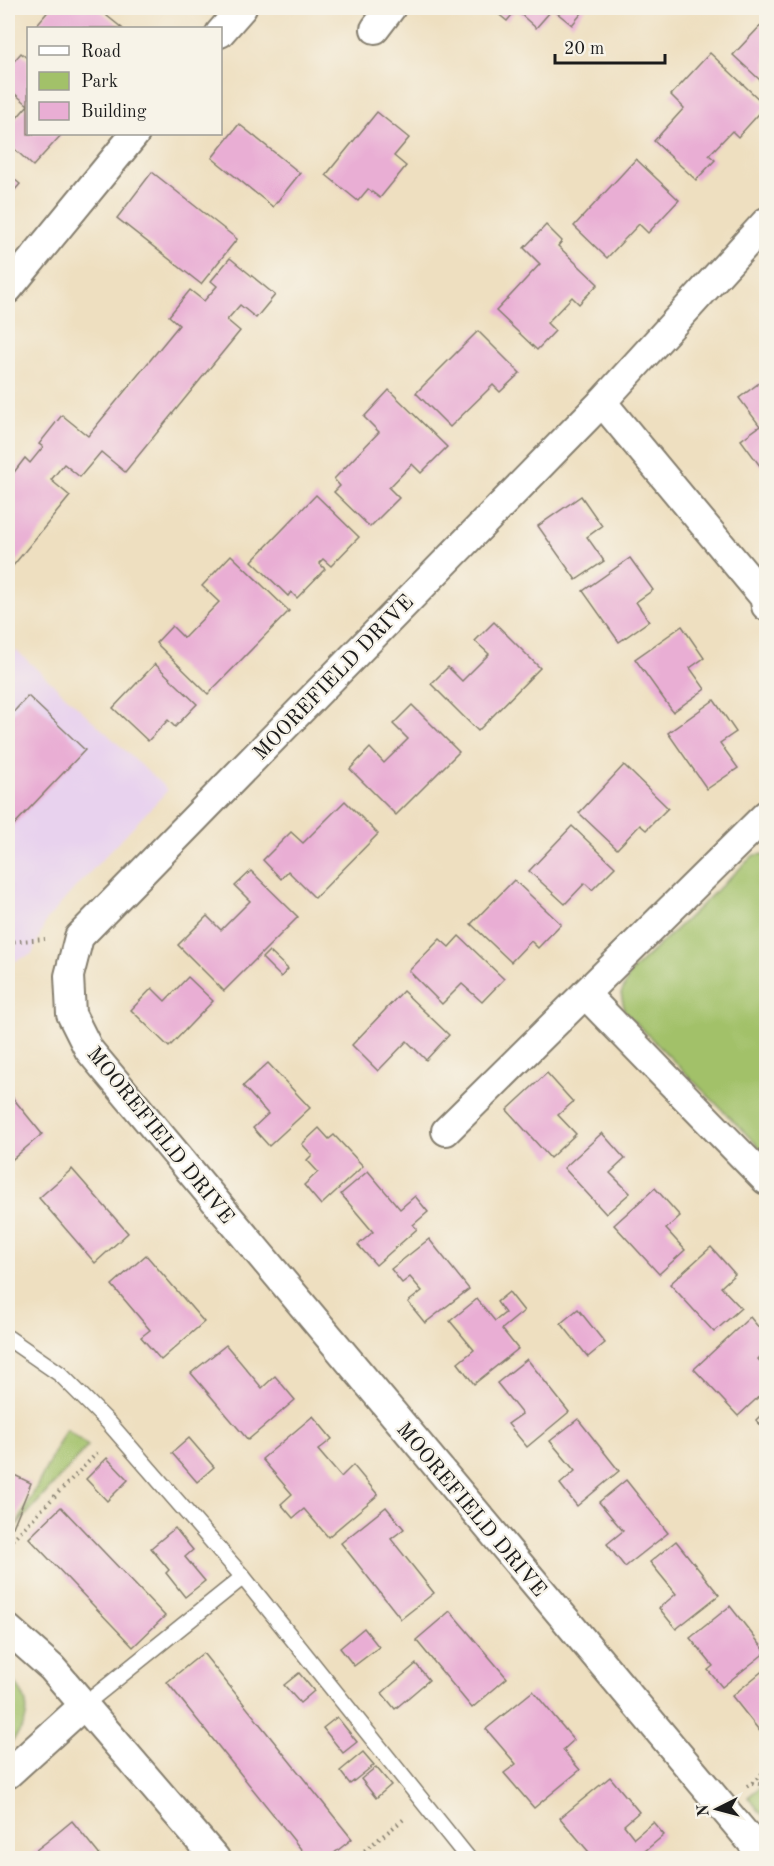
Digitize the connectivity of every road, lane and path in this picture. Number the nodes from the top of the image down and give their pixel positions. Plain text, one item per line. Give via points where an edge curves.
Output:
1 (242, 8) edge
2 (222, 31) edge
3 (134, 135) edge
4 (766, 222) edge
5 (8, 289) edge
6 (602, 402) junction
7 (766, 600) edge
8 (766, 815) edge
9 (585, 994) junction
10 (446, 1131) dead end
11 (766, 1180) edge
12 (8, 1338) edge
13 (119, 1434) junction
14 (8, 1544) edge
15 (243, 1577) junction
16 (8, 1629) edge
17 (84, 1705) junction
18 (766, 1770) edge
19 (8, 1774) edge
20 (752, 1783) dead end
21 (423, 1803) junction
22 (213, 1858) edge
23 (355, 1858) edge
24 (468, 1858) edge
25 (765, 1858) edge

1 - 2 street
3 - 5 street
4 - 6 street, MOOREFIELD DRIVE
6 - 7 street
6 - 25 street, MOOREFIELD DRIVE via 79,937 69,976 71,1014 89,1050
8 - 9 street
9 - 10 street
9 - 11 street
12 - 13 lane via 60,1374
13 - 14 path
13 - 15 lane
15 - 17 lane
15 - 21 lane
16 - 17 street via 52,1668
17 - 19 street
17 - 22 street
18 - 20 path
21 - 23 path
21 - 24 lane

